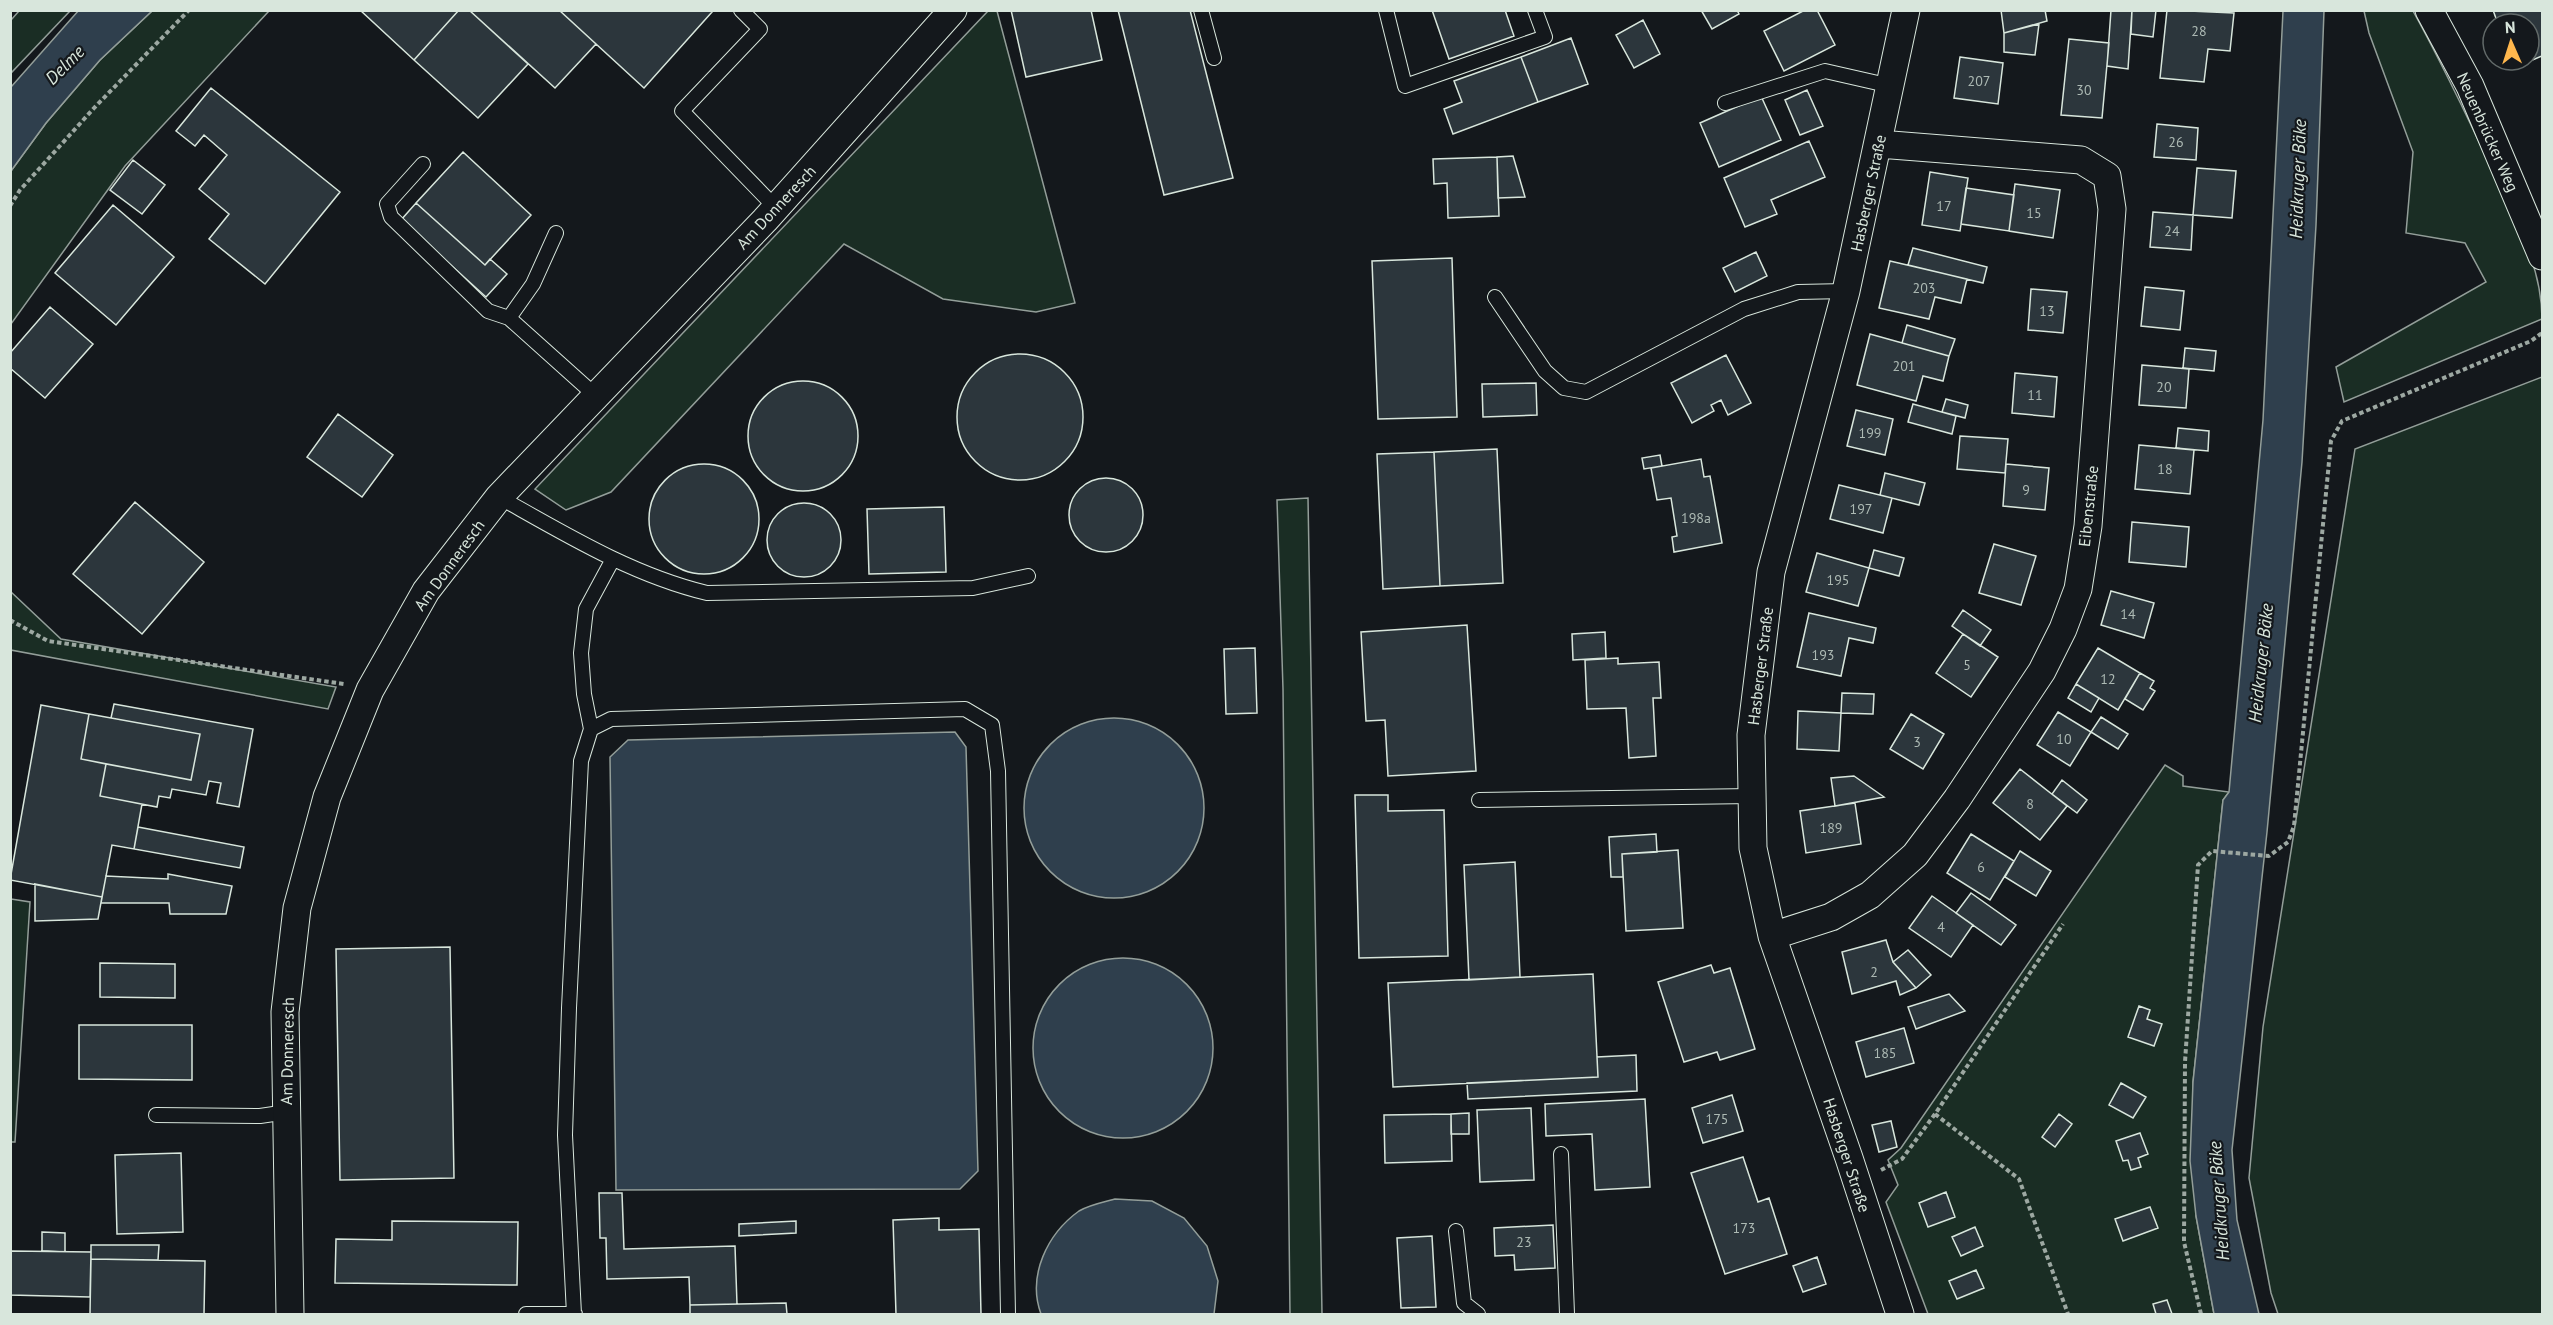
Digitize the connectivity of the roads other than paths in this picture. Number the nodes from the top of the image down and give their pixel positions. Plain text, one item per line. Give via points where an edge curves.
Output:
1 (741, 10) edge
2 (953, 10) edge
3 (1201, 10) edge
4 (1386, 10) edge
5 (1535, 10) edge
6 (1906, 10) edge
7 (2429, 10) edge
8 (1214, 58) dead end
9 (1891, 86) junction
10 (1725, 103) dead end
11 (1879, 144) junction
12 (423, 164) dead end
13 (776, 208) junction
14 (556, 233) dead end
15 (2542, 256) edge
16 (1846, 291) junction
17 (1495, 297) dead end
18 (509, 318) junction
19 (596, 396) junction
20 (499, 497) junction
21 (613, 559) junction
22 (1028, 576) dead end
23 (591, 729) junction
24 (1752, 796) junction
25 (1479, 800) dead end
26 (1772, 936) junction
27 (287, 1112) junction
28 (156, 1115) dead end
29 (1561, 1154) dead end
30 (1456, 1231) dead end
31 (290, 1314) edge
32 (526, 1314) edge
33 (574, 1314) edge
34 (1008, 1314) edge
35 (1478, 1314) edge
36 (1567, 1314) edge
37 (1900, 1314) edge

1 - 13 lane via 760,29 682,111
2 - 13 street, Am Donneresch
3 - 8 lane
4 - 5 lane via 1405,86 1545,37
6 - 9 street, Hasberger Straße
7 - 15 street, Neuenbrücker Weg via 2470,86
9 - 10 lane via 1825,71
9 - 11 street, Hasberger Straße
11 - 16 street, Hasberger Straße
11 - 26 street, Eibenstraße via 2081,160 2107,176 2112,209 2088,526 2078,589 2042,671 1915,855 1870,895 1832,918
12 - 18 lane via 387,204 392,217 488,311
13 - 19 street, Am Donneresch
14 - 18 lane via 533,284
16 - 17 lane via 1798,292 1744,309 1586,392 1564,388 1545,371
16 - 24 street, Hasberger Straße via 1771,572 1751,735
18 - 19 lane
19 - 20 street, Am Donneresch
20 - 21 lane
20 - 27 street, Am Donneresch via 426,591 370,690 327,798 297,908 285,1012
21 - 22 lane via 707,593 973,588
21 - 23 lane via 586,609 581,653
23 - 33 lane via 581,761 568,1008 565,1135
23 - 34 lane via 611,719 965,709 992,725 998,771
24 - 25 lane
24 - 26 street, Hasberger Straße via 1753,848
26 - 37 street, Hasberger Straße
27 - 28 lane via 260,1116
27 - 31 street, Am Donneresch
29 - 36 lane
30 - 35 lane via 1464,1303
32 - 33 lane

